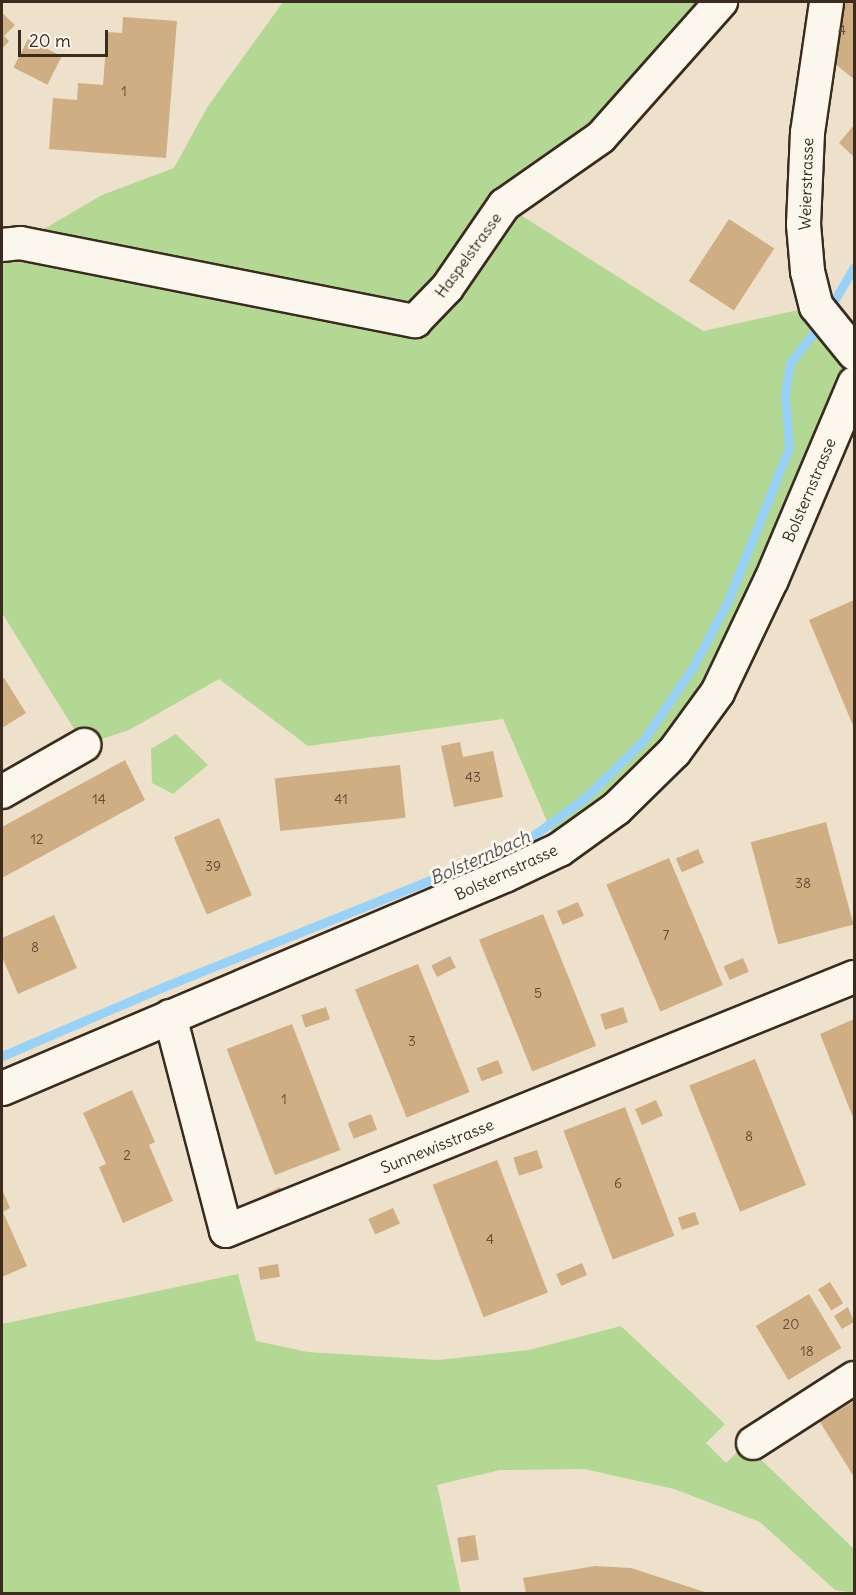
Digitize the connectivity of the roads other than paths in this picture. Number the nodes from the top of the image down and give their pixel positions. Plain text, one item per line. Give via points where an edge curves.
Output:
1 (721, 2) edge
2 (826, 2) edge
3 (2, 245) edge
4 (855, 353) edge
5 (855, 383) edge
6 (84, 745) dead end
7 (2, 792) edge
8 (855, 977) edge
9 (170, 1016) junction
10 (2, 1088) edge
11 (855, 1378) edge
12 (753, 1443) dead end

1 - 3 street, Haspelstrasse via 601,137 504,205 447,288 415,321 20,243
2 - 4 street, Weierstrasse via 807,132 803,224 807,272 824,317
5 - 9 street, Bolsternstrasse via 771,579 717,692 688,734 641,787 559,849
6 - 7 street
8 - 9 street, Sunnewisstrasse via 226,1231
9 - 10 street, Bolsternstrasse
11 - 12 street

